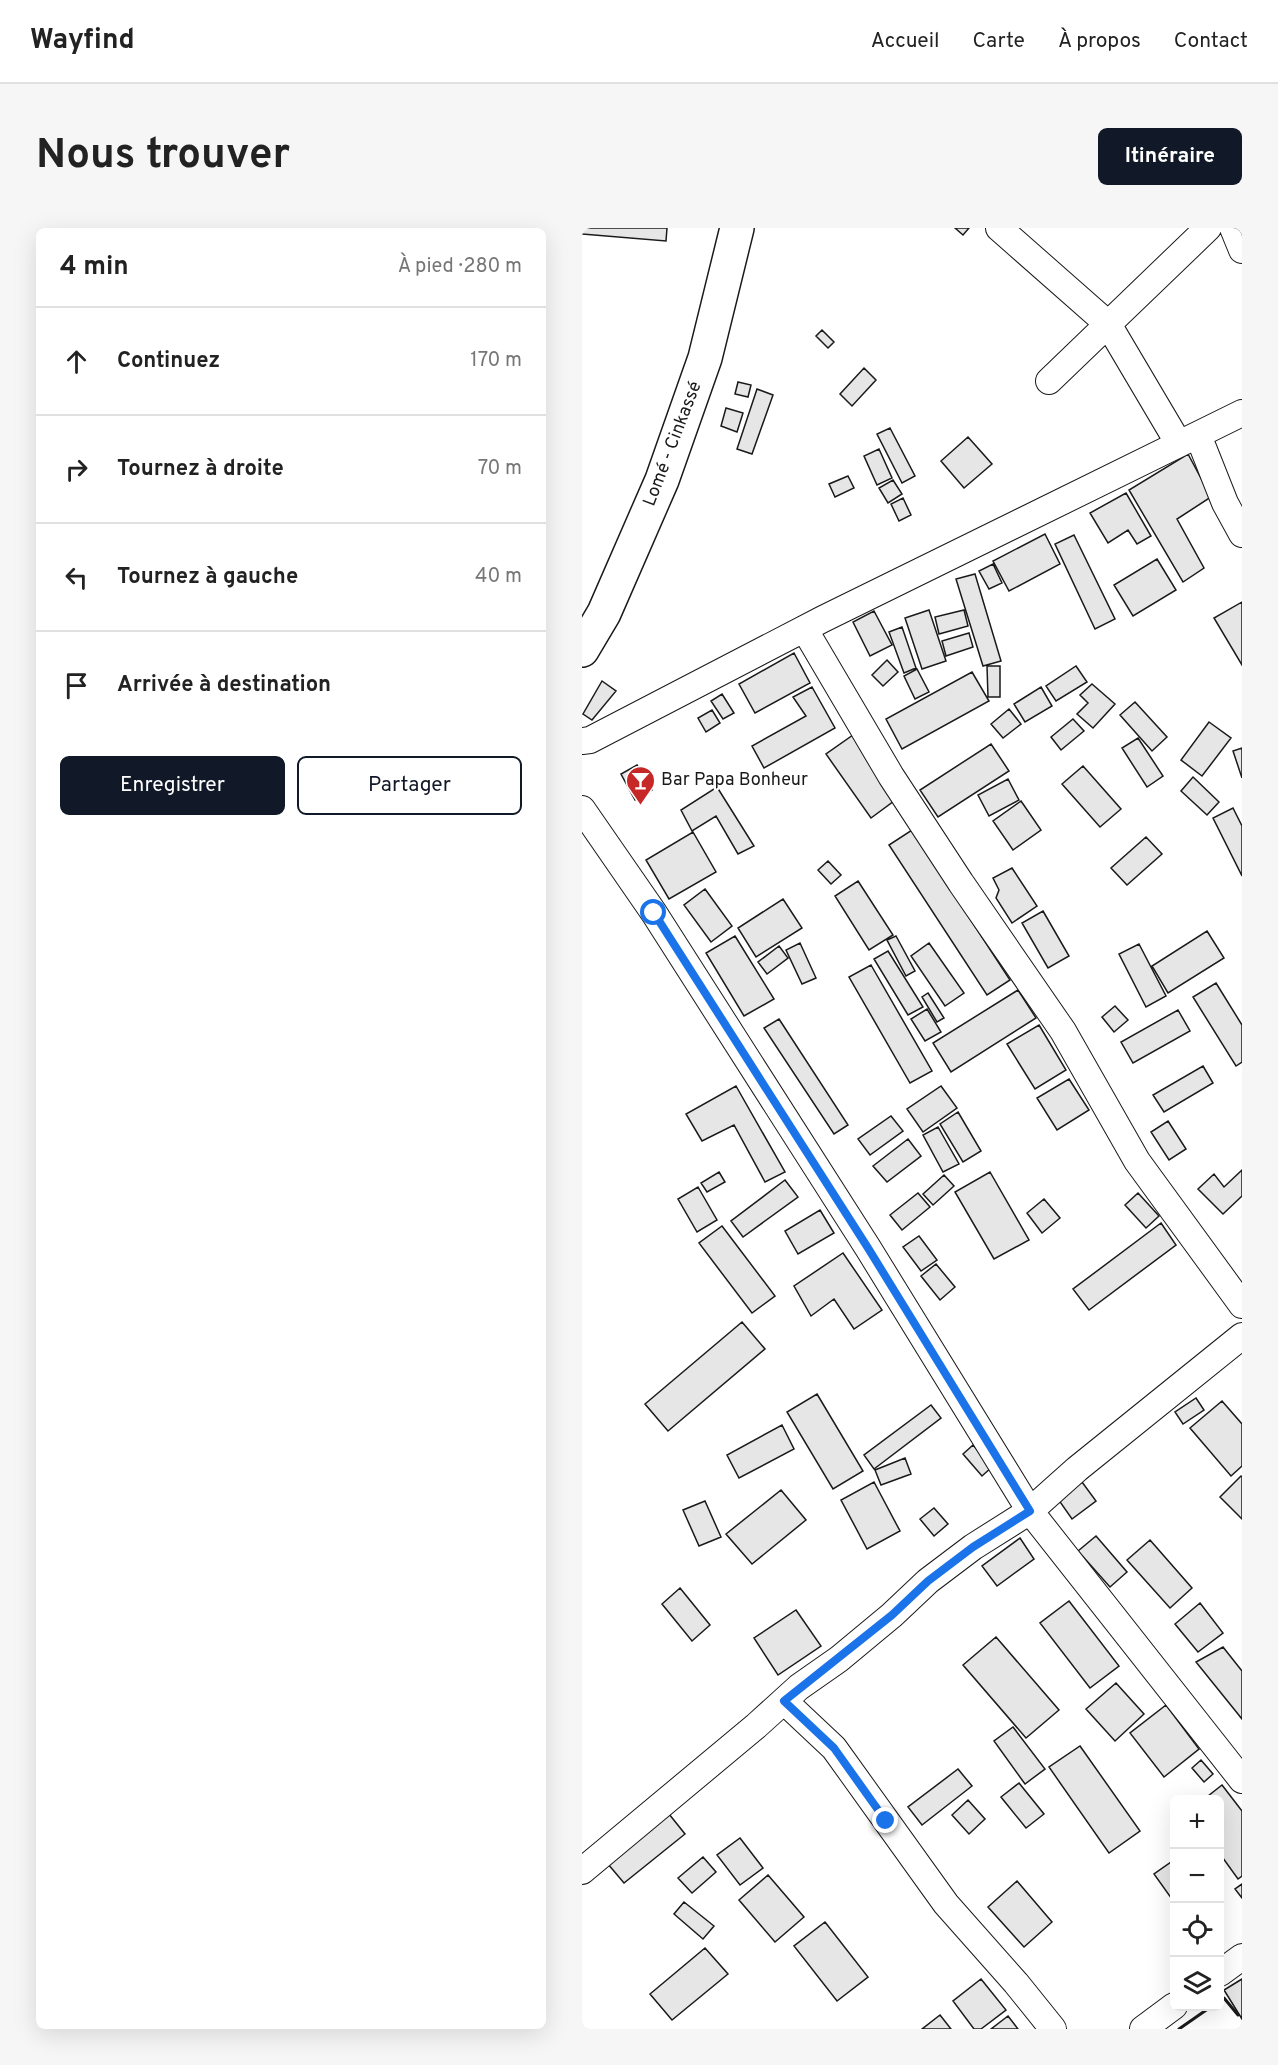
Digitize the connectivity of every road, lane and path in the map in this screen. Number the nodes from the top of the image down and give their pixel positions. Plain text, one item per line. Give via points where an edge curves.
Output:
1 (737, 228) edge
2 (999, 228) edge
3 (1208, 228) edge
4 (1233, 228) edge
5 (1242, 250) edge
6 (1108, 324) junction
7 (1049, 381) dead end
8 (1242, 413) edge
9 (1189, 439) junction
10 (1242, 534) edge
11 (805, 630) junction
12 (582, 650) edge
13 (582, 741) edge
14 (582, 809) edge
15 (1242, 1305) edge
16 (1242, 1336) edge
17 (1030, 1511) junction
18 (784, 1701) junction
19 (1242, 1780) edge
20 (582, 1871) edge
21 (1242, 1957) edge
22 (1224, 1970) edge
23 (1170, 2009) edge
24 (1053, 2029) edge
25 (1143, 2029) edge

1 - 12 highway, Lomé - Cinkassé via 705,358 662,480 604,613
2 - 6 street
3 - 6 street
4 - 5 street
6 - 7 street
6 - 9 street
8 - 9 street
9 - 10 street
9 - 11 street
11 - 13 street
11 - 15 street via 891,776 1062,1031 1137,1161
14 - 17 street via 654,913 856,1228
16 - 17 street
17 - 18 street via 928,1581 892,1615
17 - 19 street
18 - 20 street
18 - 24 street via 834,1748 946,1904
21 - 22 street
23 - 25 street

